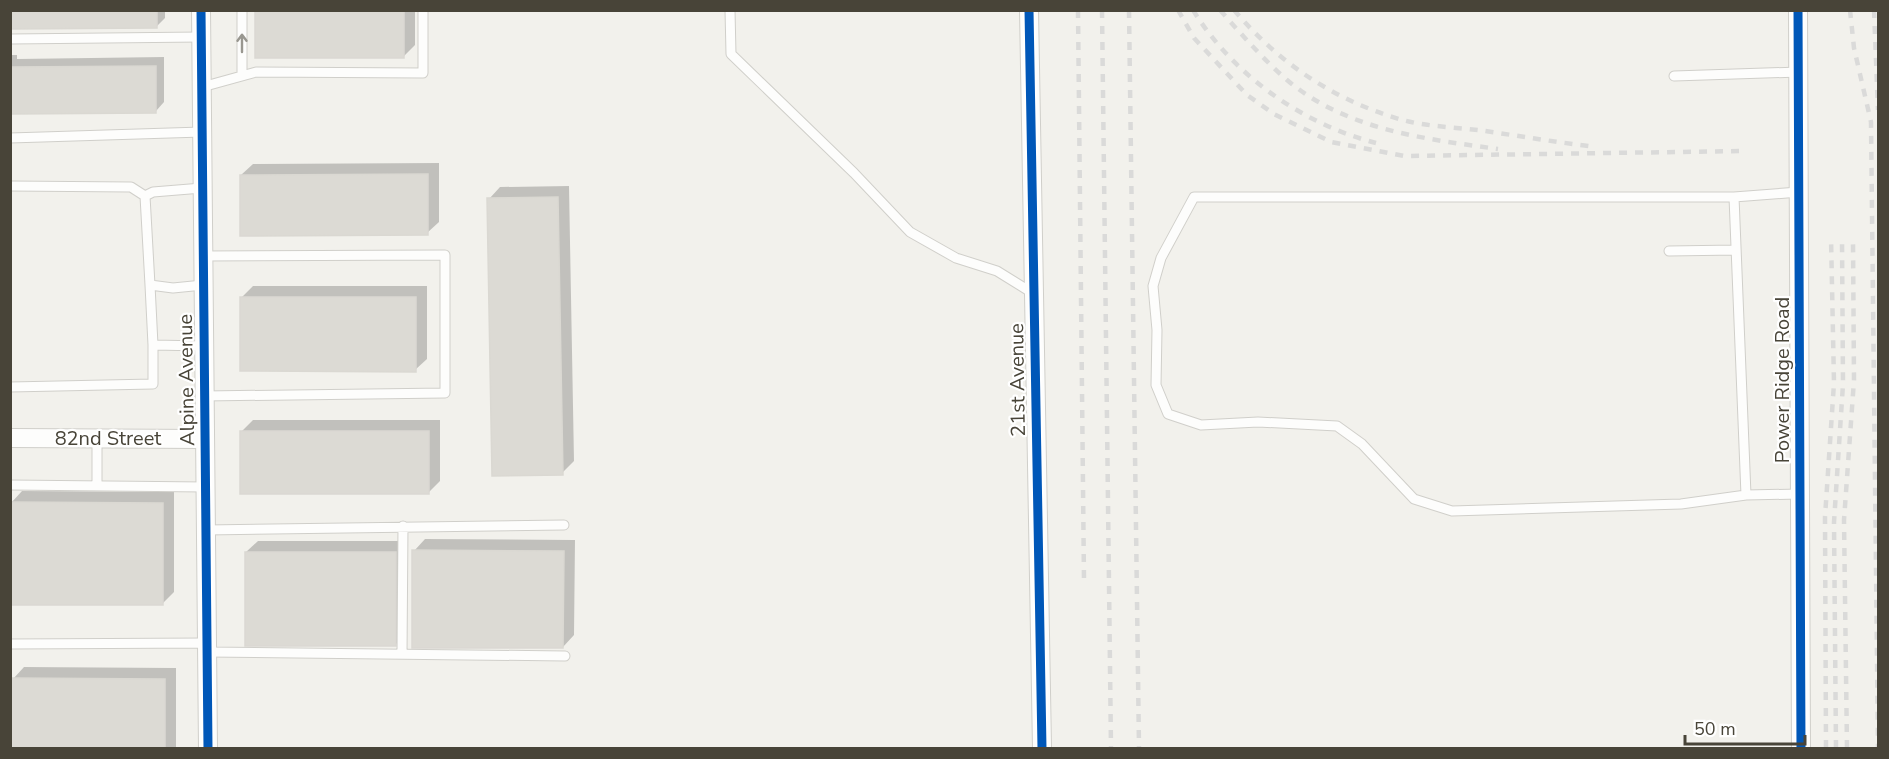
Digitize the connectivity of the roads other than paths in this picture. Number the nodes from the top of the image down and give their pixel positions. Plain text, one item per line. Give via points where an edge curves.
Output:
1 (201, 10) edge
2 (242, 10) edge
3 (423, 10) edge
4 (729, 10) edge
5 (1029, 10) edge
6 (1798, 10) edge
7 (201, 37) junction
8 (10, 39) edge
9 (1799, 72) junction
10 (242, 75) junction
11 (1674, 76) dead end
12 (202, 87) junction
13 (202, 132) junction
14 (10, 138) edge
15 (10, 186) edge
16 (202, 188) junction
17 (1799, 192) junction
18 (145, 196) junction
19 (1734, 197) junction
20 (1736, 250) junction
21 (1669, 251) dead end
22 (203, 256) junction
23 (150, 285) junction
24 (203, 285) junction
25 (1034, 294) junction
26 (153, 345) junction
27 (204, 346) junction
28 (10, 387) edge
29 (204, 396) junction
30 (10, 438) edge
31 (97, 438) junction
32 (205, 439) junction
33 (10, 485) edge
34 (97, 486) junction
35 (205, 487) junction
36 (1800, 494) junction
37 (1746, 495) junction
38 (564, 525) dead end
39 (403, 526) junction
40 (206, 530) junction
41 (10, 644) edge
42 (207, 647) junction
43 (402, 654) junction
44 (565, 656) dead end
45 (208, 748) edge
46 (1042, 748) edge
47 (1801, 748) edge

1 - 7 street, Alpine Avenue
10 -> 2 lane
3 - 10 lane via 423,73
4 - 25 lane via 731,54 910,232 956,258 997,271
5 - 25 street, 21st Avenue
6 - 9 street, Power Ridge Road
7 - 8 lane
7 - 12 street, Alpine Avenue
9 - 11 lane
9 - 17 street, Power Ridge Road
10 - 12 lane
12 - 13 street, Alpine Avenue
13 - 14 lane
13 - 16 street, Alpine Avenue
15 - 18 lane via 131,187
16 - 18 lane
16 - 22 street, Alpine Avenue
17 - 19 lane
17 - 36 street, Power Ridge Road
18 - 23 lane
19 - 20 lane
19 - 37 lane via 1194,197 1161,258 1153,286 1156,385 1168,414 1201,425 1258,422 1338,426 1362,444 1414,500 1452,511 1681,504
20 - 21 lane
20 - 37 lane
22 - 24 street, Alpine Avenue
22 - 29 lane via 445,255 445,393
23 - 24 lane
23 - 26 lane
24 - 27 street, Alpine Avenue
25 - 46 street, 21st Avenue
26 - 27 lane
26 - 28 lane via 153,384
27 - 29 street, Alpine Avenue
29 - 32 street, Alpine Avenue
30 - 31 street, 82nd Street
31 - 32 street, 82nd Street
31 - 34 lane
32 - 35 street, Alpine Avenue
33 - 34 lane
34 - 35 lane
35 - 40 street, Alpine Avenue
36 - 37 lane
36 - 47 street, Power Ridge Road
38 - 39 lane
39 - 40 lane
39 - 43 lane
40 - 42 street, Alpine Avenue
41 - 42 lane
42 - 43 lane
42 - 45 street, Alpine Avenue
43 - 44 lane

